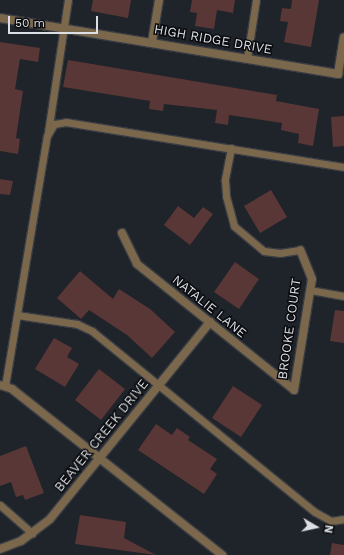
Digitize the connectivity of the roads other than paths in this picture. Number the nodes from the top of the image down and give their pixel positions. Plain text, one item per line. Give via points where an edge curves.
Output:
1 (68, 0) edge
2 (159, 0) edge
3 (256, 0) edge
4 (0, 18) edge
5 (63, 28) junction
6 (344, 37) edge
7 (152, 42) junction
8 (247, 58) junction
9 (47, 136) junction
10 (231, 148) junction
11 (344, 167) edge
12 (122, 233) dead end
13 (300, 250) joint
14 (310, 290) junction
15 (344, 296) edge
16 (17, 315) junction
17 (210, 322) junction
18 (2, 386) edge
19 (158, 386) junction
20 (294, 390) joint
21 (100, 458) junction
22 (0, 505) edge
23 (344, 519) edge
24 (32, 532) junction
25 (0, 549) edge
26 (222, 555) edge

1 - 5 lane
2 - 7 street
3 - 8 lane
4 - 5 street, HIGH RIDGE DRIVE
5 - 7 street, HIGH RIDGE DRIVE
5 - 9 lane
6 - 8 street, HIGH RIDGE DRIVE via 338,74
7 - 8 street, HIGH RIDGE DRIVE
9 - 10 lane via 54,124 66,122
9 - 16 lane
10 - 11 lane
10 - 13 lane via 226,188 234,226 264,251 280,253
12 - 17 street, NATALIE LANE via 137,264
13 - 14 street, BROOKE COURT via 312,279
14 - 15 lane
14 - 20 street, BROOKE COURT
16 - 18 lane
16 - 19 lane via 77,324 92,331
17 - 19 street, BEAVER CREEK DRIVE
17 - 20 street, NATALIE LANE
18 - 21 street via 12,389
19 - 21 street, BEAVER CREEK DRIVE
19 - 23 lane via 322,518 331,521
21 - 24 street, BEAVER CREEK DRIVE via 50,519
21 - 26 street
22 - 24 lane
24 - 25 street, BEAVER CREEK DRIVE via 20,541

